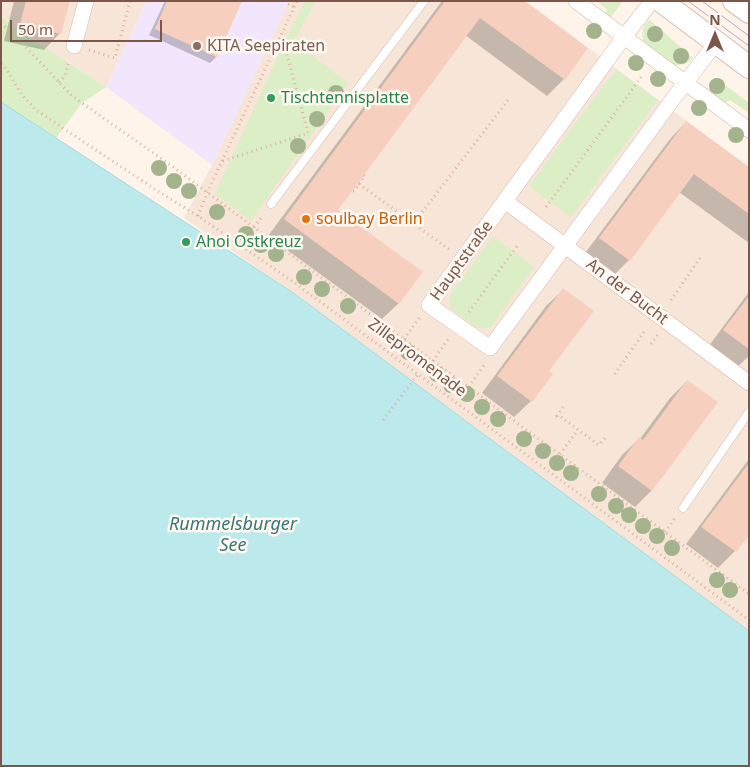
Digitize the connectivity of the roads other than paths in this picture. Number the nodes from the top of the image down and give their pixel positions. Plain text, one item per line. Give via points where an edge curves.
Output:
1 (86, 1) edge
2 (424, 1) edge
3 (576, 1) edge
4 (652, 1) edge
5 (661, 1) edge
6 (734, 1) edge
7 (749, 12) edge
8 (624, 37) junction
9 (716, 43) junction
10 (74, 46) road end
11 (749, 68) edge
12 (685, 83) junction
13 (749, 130) edge
14 (504, 201) junction
15 (271, 204) dead end
16 (565, 246) junction
17 (749, 383) edge
18 (749, 412) edge
19 (683, 508) dead end

1 - 10 street
2 - 15 lane
3 - 8 street
4 - 8 street, Hauptstraße
5 - 9 main road
6 - 7 main road
8 - 12 street
8 - 14 street, Hauptstraße
9 - 11 main road
9 - 12 street
12 - 13 street
12 - 16 street
14 - 16 street, An der Bucht
14 - 16 street, Hauptstraße via 429,305 490,348
16 - 17 street, An der Bucht
18 - 19 lane

